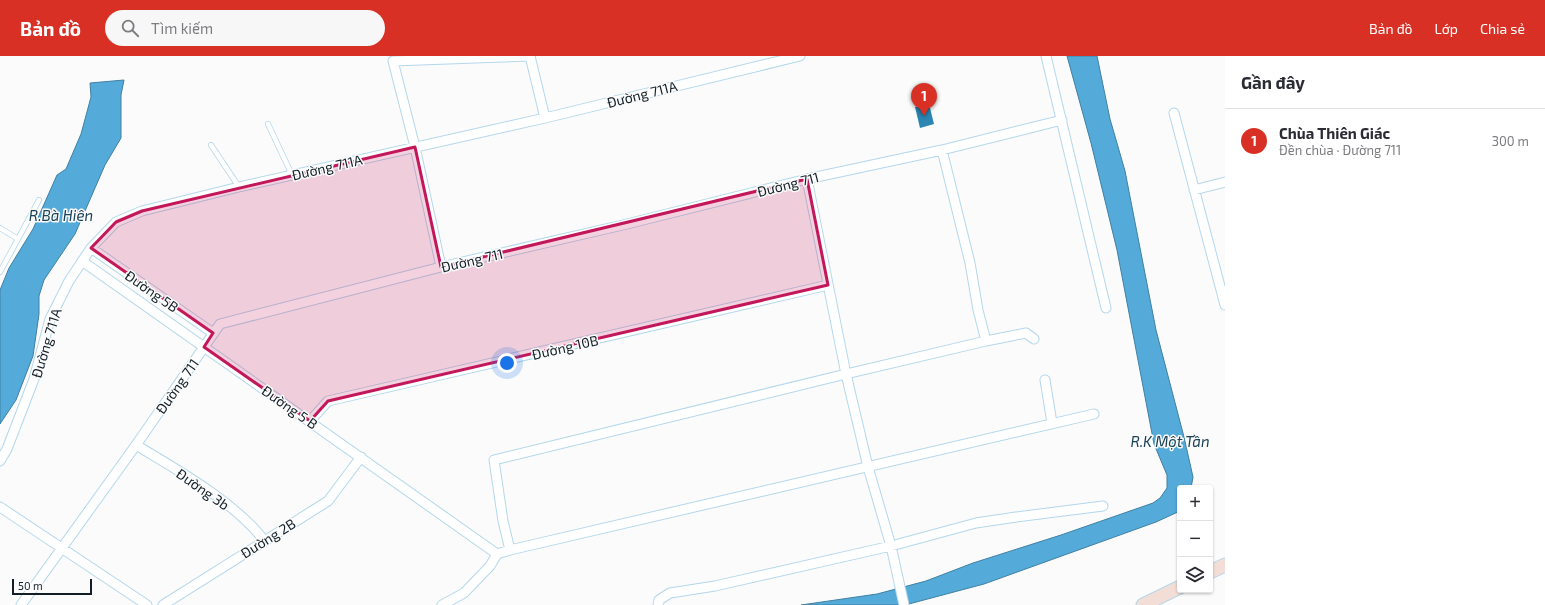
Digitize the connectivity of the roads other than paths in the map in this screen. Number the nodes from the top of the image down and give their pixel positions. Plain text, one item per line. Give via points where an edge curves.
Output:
1 (800, 56) edge
2 (1046, 56) edge
3 (1174, 113) dead end
4 (545, 118) junction
5 (1062, 120) junction
6 (268, 124) dead end
7 (211, 145) dead end
8 (415, 147) junction
9 (942, 150) junction
10 (292, 175) junction
11 (807, 179) junction
12 (1225, 182) edge
13 (239, 187) junction
14 (1194, 190) junction
15 (39, 200) dead end
16 (0, 228) edge
17 (18, 239) junction
18 (91, 248) junction
19 (82, 261) junction
20 (441, 267) junction
21 (0, 272) edge
22 (828, 285) junction
23 (1225, 305) edge
24 (1106, 308) dead end
25 (213, 333) junction
26 (1034, 339) dead end
27 (986, 341) junction
28 (204, 347) junction
29 (846, 374) junction
30 (1045, 380) dead end
31 (1094, 414) dead end
32 (310, 421) junction
33 (1052, 423) junction
34 (136, 445) junction
35 (360, 457) junction
36 (0, 461) edge
37 (868, 467) junction
38 (1104, 506) dead end
39 (0, 507) edge
40 (264, 540) junction
41 (890, 546) junction
42 (61, 548) junction
43 (510, 550) junction
44 (497, 554) junction
45 (1225, 565) edge
46 (1213, 571) edge
47 (1177, 588) edge
48 (21, 605) edge
49 (147, 605) edge
50 (163, 605) edge
51 (442, 605) edge
52 (658, 605) edge
53 (904, 605) edge
54 (1143, 605) edge

1 - 4 street, Đường 711A
2 - 5 street
3 - 14 street
4 - 8 street, Đường 711A
4 - 8 street via 530,56 393,61
5 - 9 street, Đường 711
5 - 24 street
6 - 10 lane
7 - 13 lane
8 - 10 street, Đường 711A
8 - 20 street
9 - 11 street, Đường 711
9 - 27 street
10 - 13 street, Đường 711A
11 - 20 street, Đường 711
11 - 22 street
12 - 14 street
13 - 18 street, Đường 711A via 142,212 116,222
14 - 23 street
15 - 17 lane
16 - 17 lane
17 - 21 lane
18 - 19 street, Đường 711A
18 - 25 street, Đường 5B
19 - 28 street, Đường 5 B
19 - 36 street, Đường 711A via 50,319 34,379
20 - 25 street, Đường 711 via 220,324
22 - 29 street
22 - 32 street, Đường 10B via 328,401
25 - 28 street, Đường 711
26 - 27 street via 1026,333
27 - 29 street
28 - 32 street, Đường 5 B
28 - 34 street, Đường 711
29 - 37 street
29 - 43 street via 494,460
30 - 33 street
31 - 33 street
32 - 35 street, Đường 5 B
33 - 37 street
34 - 40 street, Đường 3b via 200,484 252,525
34 - 42 street, Đường 711
35 - 40 street, Đường 2B via 328,500
35 - 44 street, Đường 5 B
37 - 41 street
37 - 43 street
38 - 41 street via 976,523
39 - 42 street
40 - 50 street, Đường 2B
41 - 52 street via 715,586 670,593 659,600
41 - 53 street
42 - 48 street, Đường 711
42 - 49 street
43 - 44 street
44 - 51 street via 490,566 464,593
45 - 46 main road
47 - 54 main road

